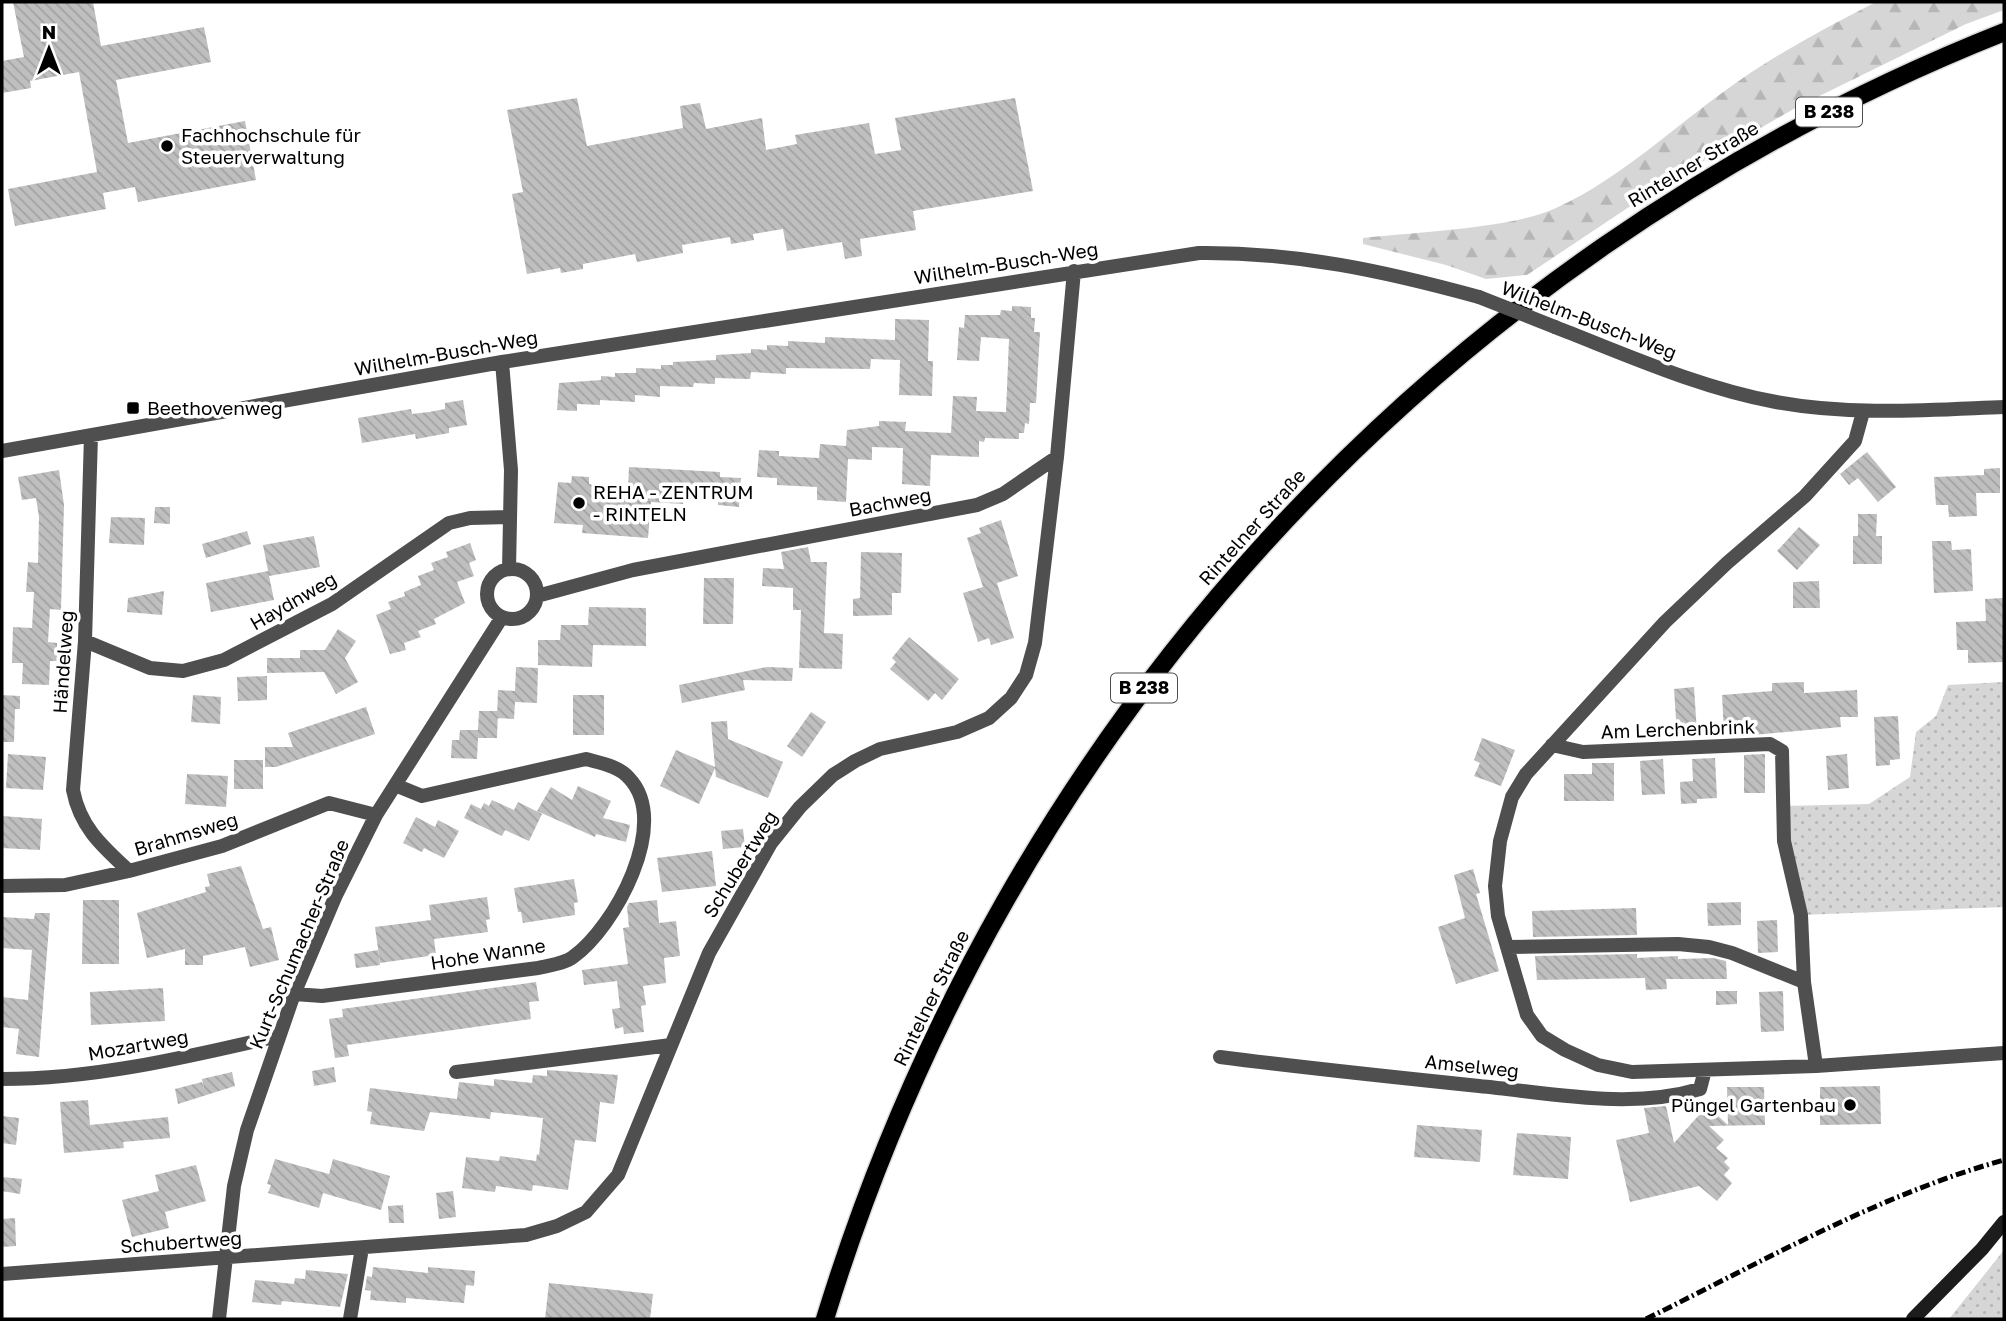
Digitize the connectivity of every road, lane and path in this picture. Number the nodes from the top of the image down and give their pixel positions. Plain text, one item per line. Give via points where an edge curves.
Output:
1 (2004, 32) edge
2 (1074, 271) junction
3 (502, 362) junction
4 (2004, 407) edge
5 (1863, 412) junction
6 (91, 435) junction
7 (2, 451) edge
8 (1056, 457) junction
9 (509, 517) junction
10 (509, 569) junction
11 (537, 596) junction
12 (502, 617) junction
13 (85, 641) junction
14 (1552, 745) junction
15 (395, 785) junction
16 (376, 815) junction
17 (129, 872) junction
18 (2, 886) edge
19 (1507, 947) junction
20 (1804, 982) junction
21 (294, 994) junction
22 (278, 1037) junction
23 (671, 1045) junction
24 (2004, 1053) edge
25 (1220, 1057) dead end
26 (1816, 1066) junction
27 (1705, 1070) junction
28 (456, 1072) dead end
29 (2, 1079) edge
30 (2004, 1222) edge
31 (362, 1248) junction
32 (225, 1259) junction
33 (2, 1274) edge
34 (219, 1319) edge
35 (350, 1319) edge
36 (825, 1319) edge
37 (1913, 1319) edge

1 - 36 main road, Rintelner Straße / B 238 via 1884,83 1808,122 1614,237 1442,369 1277,527 1162,664 1104,743 1009,893 915,1077 876,1169
2 - 3 street, Wilhelm-Busch-Weg
2 - 5 street, Wilhelm-Busch-Weg, bridge via 1199,253 1260,253 1384,271 1479,297 1681,376 1776,402
2 - 8 street
3 - 6 street, Wilhelm-Busch-Weg
3 - 9 street via 511,470
4 - 5 street, Wilhelm-Busch-Weg
5 - 14 street, Am Lerchenbrink via 1855,441 1805,496 1665,622
6 - 7 street, Wilhelm-Busch-Weg
6 - 13 street, Händelweg
8 - 11 street, Bachweg via 1003,494 977,505 633,569
8 - 23 street, Schubertweg via 1035,643 1026,674 1011,698 989,718 957,732 880,749 855,761 800,807 771,843 709,953
9 - 10 street
9 - 13 street, Haydnweg via 449,523 332,604 224,660 183,671 150,668
10 - 11 street via 531,578
10 - 12 street via 488,586 487,599
11 - 12 street via 522,617
12 - 15 street, Kurt-Schumacher-Straße
13 - 17 street, Händelweg via 75,801 100,844
14 - 19 street, Am Lerchenbrink via 1512,797 1500,841 1494,886
14 - 20 street, Am Lerchenbrink via 1583,752 1770,744 1782,751 1784,841 1801,915
15 - 16 street, Kurt-Schumacher-Straße
15 - 21 street, Hohe Wanne via 422,796 586,758 610,765 629,778 641,798 645,820 636,862 621,899 600,934 571,959 538,968 322,996
16 - 17 street, Brahmsweg via 329,803 222,846
16 - 21 street, Kurt-Schumacher-Straße
17 - 18 street, Brahmsweg via 65,885
19 - 20 street via 1709,947
19 - 27 street, Am Lerchenbrink via 1527,1015 1542,1036 1564,1050 1598,1065 1632,1072
20 - 26 street, Am Lerchenbrink
21 - 22 street, Kurt-Schumacher-Straße
22 - 29 street, Mozartweg via 156,1064 50,1079
22 - 32 street, Kurt-Schumacher-Straße via 244,1141
23 - 28 street
23 - 31 street, Schubertweg via 618,1175 586,1212 526,1235
24 - 26 street, Am Lerchenbrink
25 - 27 street, Amselweg via 1583,1097 1667,1099 1700,1088
26 - 27 street, Am Lerchenbrink
30 - 37 street
31 - 32 street, Schubertweg
31 - 35 street
32 - 33 street, Schubertweg
32 - 34 street, Kurt-Schumacher-Straße

